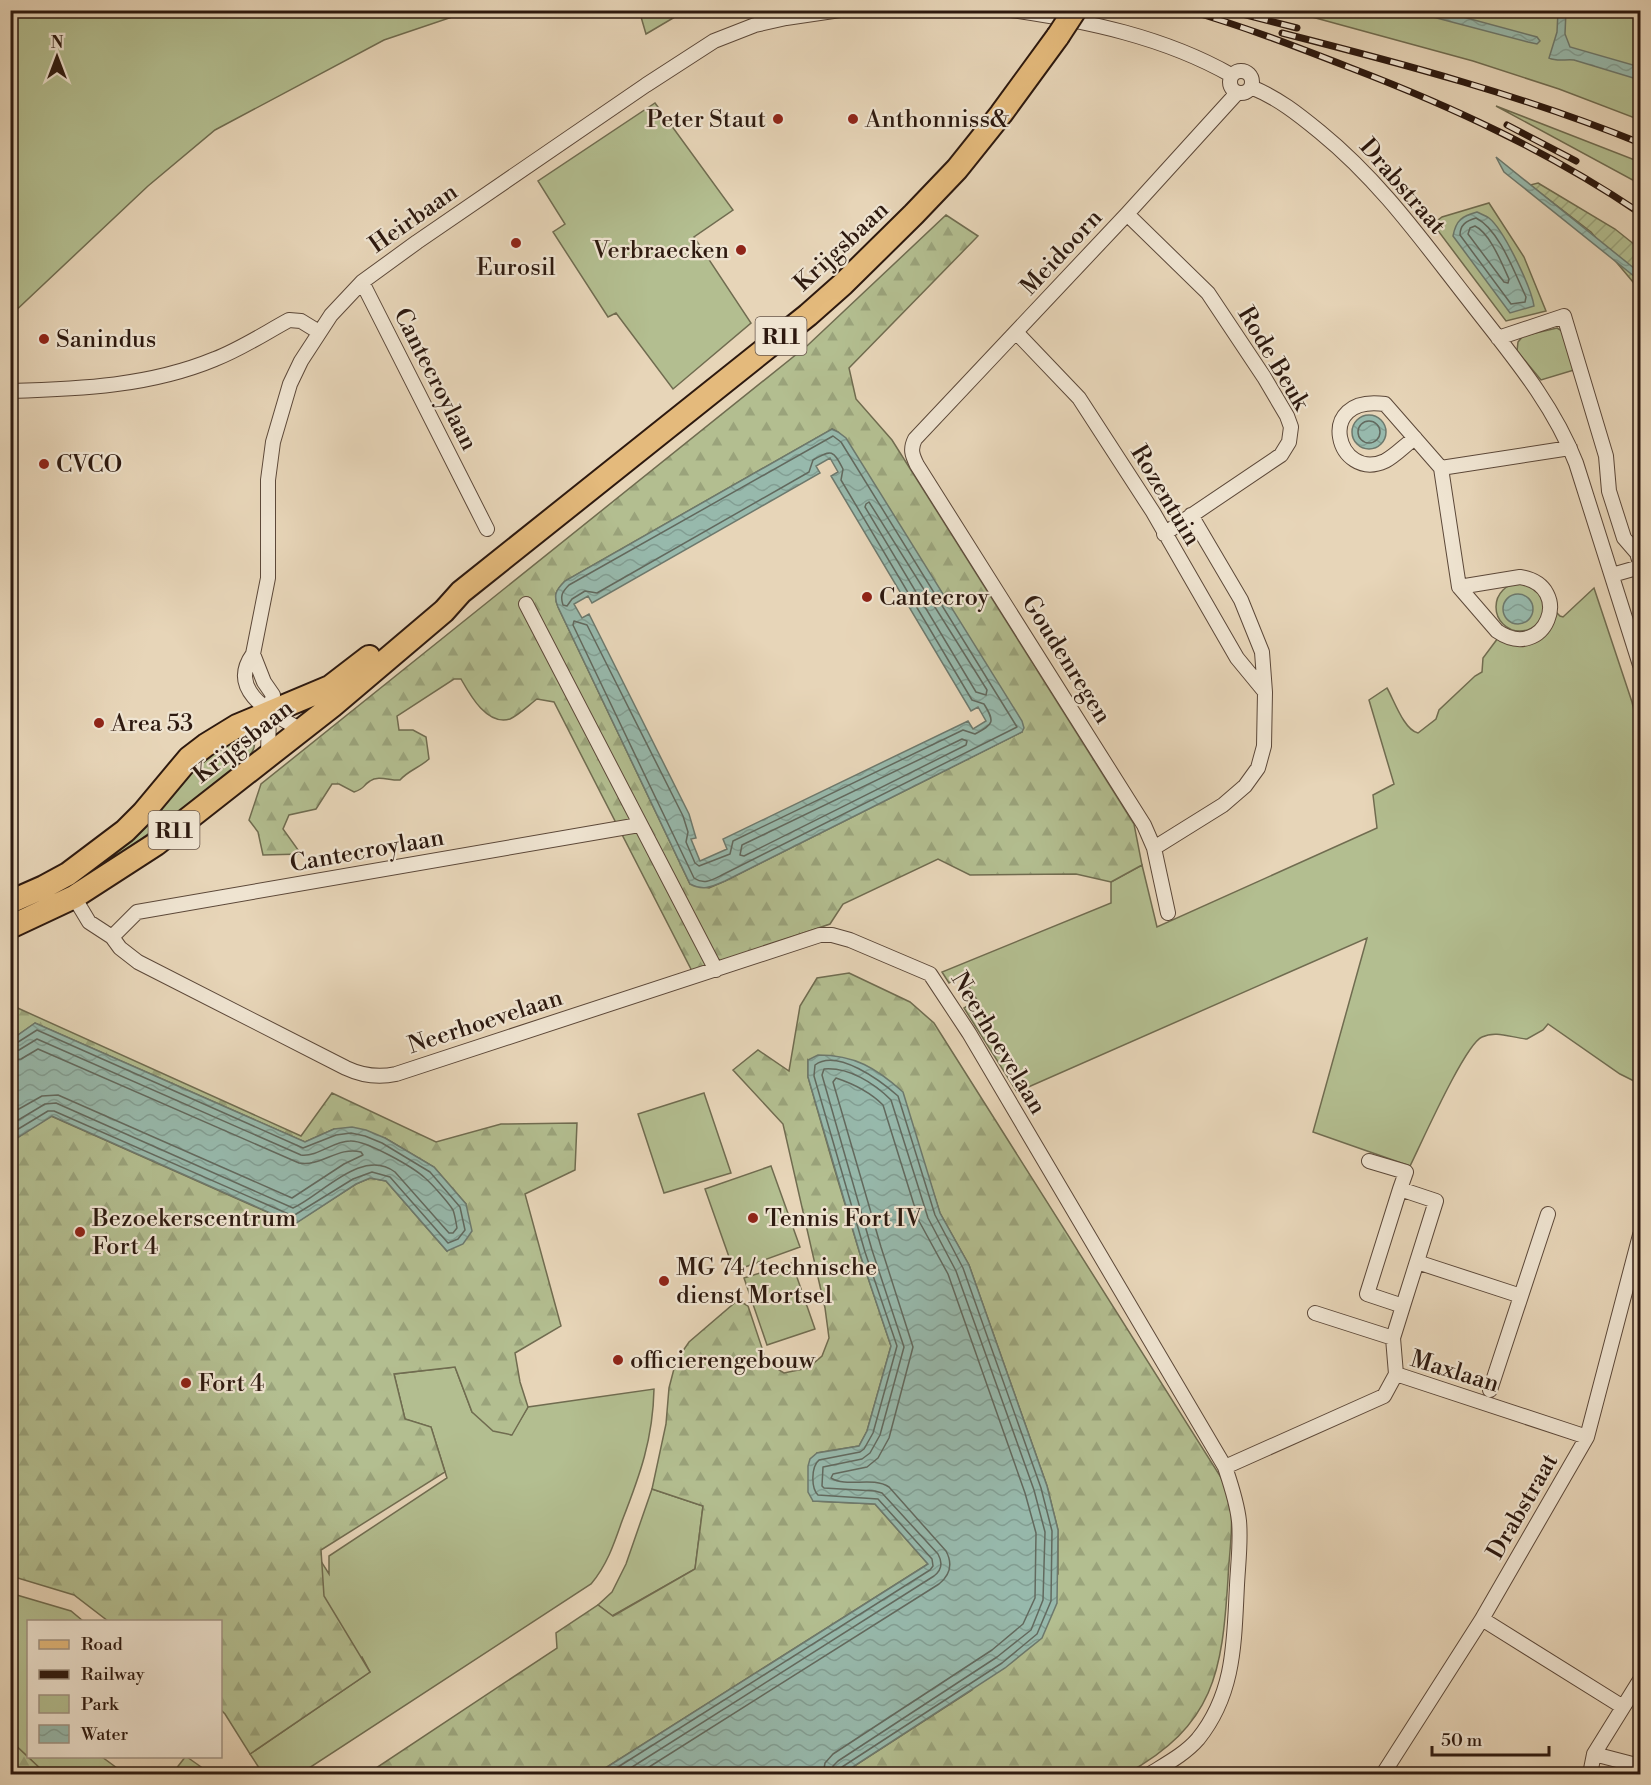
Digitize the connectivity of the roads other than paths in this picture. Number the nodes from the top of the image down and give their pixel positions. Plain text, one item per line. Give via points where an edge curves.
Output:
1 (840, 10) edge
2 (1011, 10) edge
3 (1075, 10) edge
4 (1231, 75) junction
5 (1251, 87) junction
6 (1237, 93) junction
7 (1127, 214) junction
8 (362, 282) junction
9 (319, 332) junction
10 (1016, 332) junction
11 (1498, 338) junction
12 (10, 391) edge
13 (1415, 438) junction
14 (915, 439) joint
15 (1570, 448) junction
16 (1441, 468) junction
17 (1191, 515) junction
18 (487, 529) dead end
19 (1164, 534) junction
20 (1641, 565) edge
21 (1612, 575) junction
22 (1460, 587) junction
23 (461, 592) junction
24 (526, 604) dead end
25 (1641, 665) edge
26 (1265, 692) junction
27 (269, 712) junction
28 (301, 730) junction
29 (268, 756) junction
30 (639, 825) junction
31 (1154, 848) junction
32 (74, 897) junction
33 (10, 902) edge
34 (1168, 913) dead end
35 (10, 927) edge
36 (112, 937) junction
37 (716, 970) junction
38 (1369, 1161) dead end
39 (1400, 1189) junction
40 (1548, 1214) dead end
41 (1641, 1235) edge
42 (1417, 1262) junction
43 (1521, 1296) junction
44 (1403, 1306) junction
45 (1315, 1312) dead end
46 (1393, 1338) junction
47 (1396, 1374) junction
48 (1491, 1390) dead end
49 (1587, 1437) junction
50 (1225, 1467) junction
51 (1482, 1619) junction
52 (1641, 1680) edge
53 (1623, 1707) junction
54 (1594, 1754) junction
55 (1641, 1766) edge
56 (1150, 1774) edge
57 (1383, 1774) edge
58 (1590, 1774) edge

1 - 8 street, Heirbaan via 755,25 714,41
2 - 4 street via 1078,21 1147,39 1201,58
3 - 23 main road, Krijgsbaan / R11, bridge via 957,169 843,284
4 - 5 street, Drabstraat via 1237,71 1250,74
4 - 6 street via 1231,89
5 - 6 street via 1245,93
5 - 11 street, Drabstraat via 1300,115 1367,174 1395,204
6 - 7 street, Meidoorn
7 - 10 street, Meidoorn
7 - 17 street, Rode Beuk via 1208,293 1264,377 1291,427 1289,442 1281,455
8 - 9 street, Heirbaan
8 - 18 street, Cantecroylaan
9 - 12 street via 301,321 289,320 217,359 163,377 98,387
9 - 27 street, Heirbaan via 290,384 273,442 268,480 268,578 253,654 273,695
10 - 14 street, Meidoorn
10 - 19 street, Rozentuin via 1079,398
11 - 15 street, Drabstraat via 1543,399
11 - 20 street via 1564,316 1606,456 1609,490 1624,538 1637,553
13 - 13 street via 1385,404 1378,403 1355,406 1342,416 1339,429 1342,446 1352,459 1366,465 1384,462
13 - 16 street
14 - 31 street, Goudenregen via 911,446 917,465 1144,825
15 - 16 street
15 - 21 street, Drabstraat
16 - 22 street
17 - 19 street, Rode Beuk
17 - 26 street, Rozentuin via 1250,620 1262,652
19 - 26 street, Rozentuin via 1237,658
20 - 21 street
21 - 25 street, Drabstraat
22 - 22 street via 1505,636 1534,636 1547,623 1550,601 1539,583 1520,577
23 - 27 main road, Krijgsbaan / R11 via 330,687
23 - 28 main road, Krijgsbaan / R11 via 444,611
24 - 30 street
26 - 31 street, Rozentuin via 1264,746 1258,768 1223,805
27 - 28 street
27 - 29 street, Heirbaan
27 - 33 main road, Krijgsbaan / R11 via 237,726 189,758 143,813 99,851 44,887
28 - 29 main road, Krijgsbaan / R11
29 - 32 main road, Krijgsbaan / R11 via 156,844
30 - 36 street, Cantecroylaan via 137,912
30 - 37 street
31 - 34 street, Goudenregen
32 - 35 main road, Krijgsbaan / R11
32 - 36 street, Neerhoevelaan via 89,922
36 - 37 street, Neerhoevelaan via 138,962 346,1068 382,1077
37 - 50 street, Neerhoevelaan via 809,938 832,935 930,974 969,1033
38 - 39 street via 1406,1172
39 - 42 street via 1436,1201
39 - 44 street via 1367,1294
40 - 43 street
41 - 49 street, Drabstraat
42 - 43 street
42 - 44 street
43 - 48 street
44 - 46 street
45 - 46 street
46 - 47 street
47 - 49 street, Maxlaan
47 - 50 street, Maxlaan via 1384,1396
49 - 51 street, Drabstraat
50 - 56 street, Neerhoevelaan via 1239,1522 1233,1655 1228,1682 1197,1740
51 - 53 street
51 - 57 street, Drabstraat
52 - 53 street
53 - 54 street
54 - 55 street
54 - 58 street

